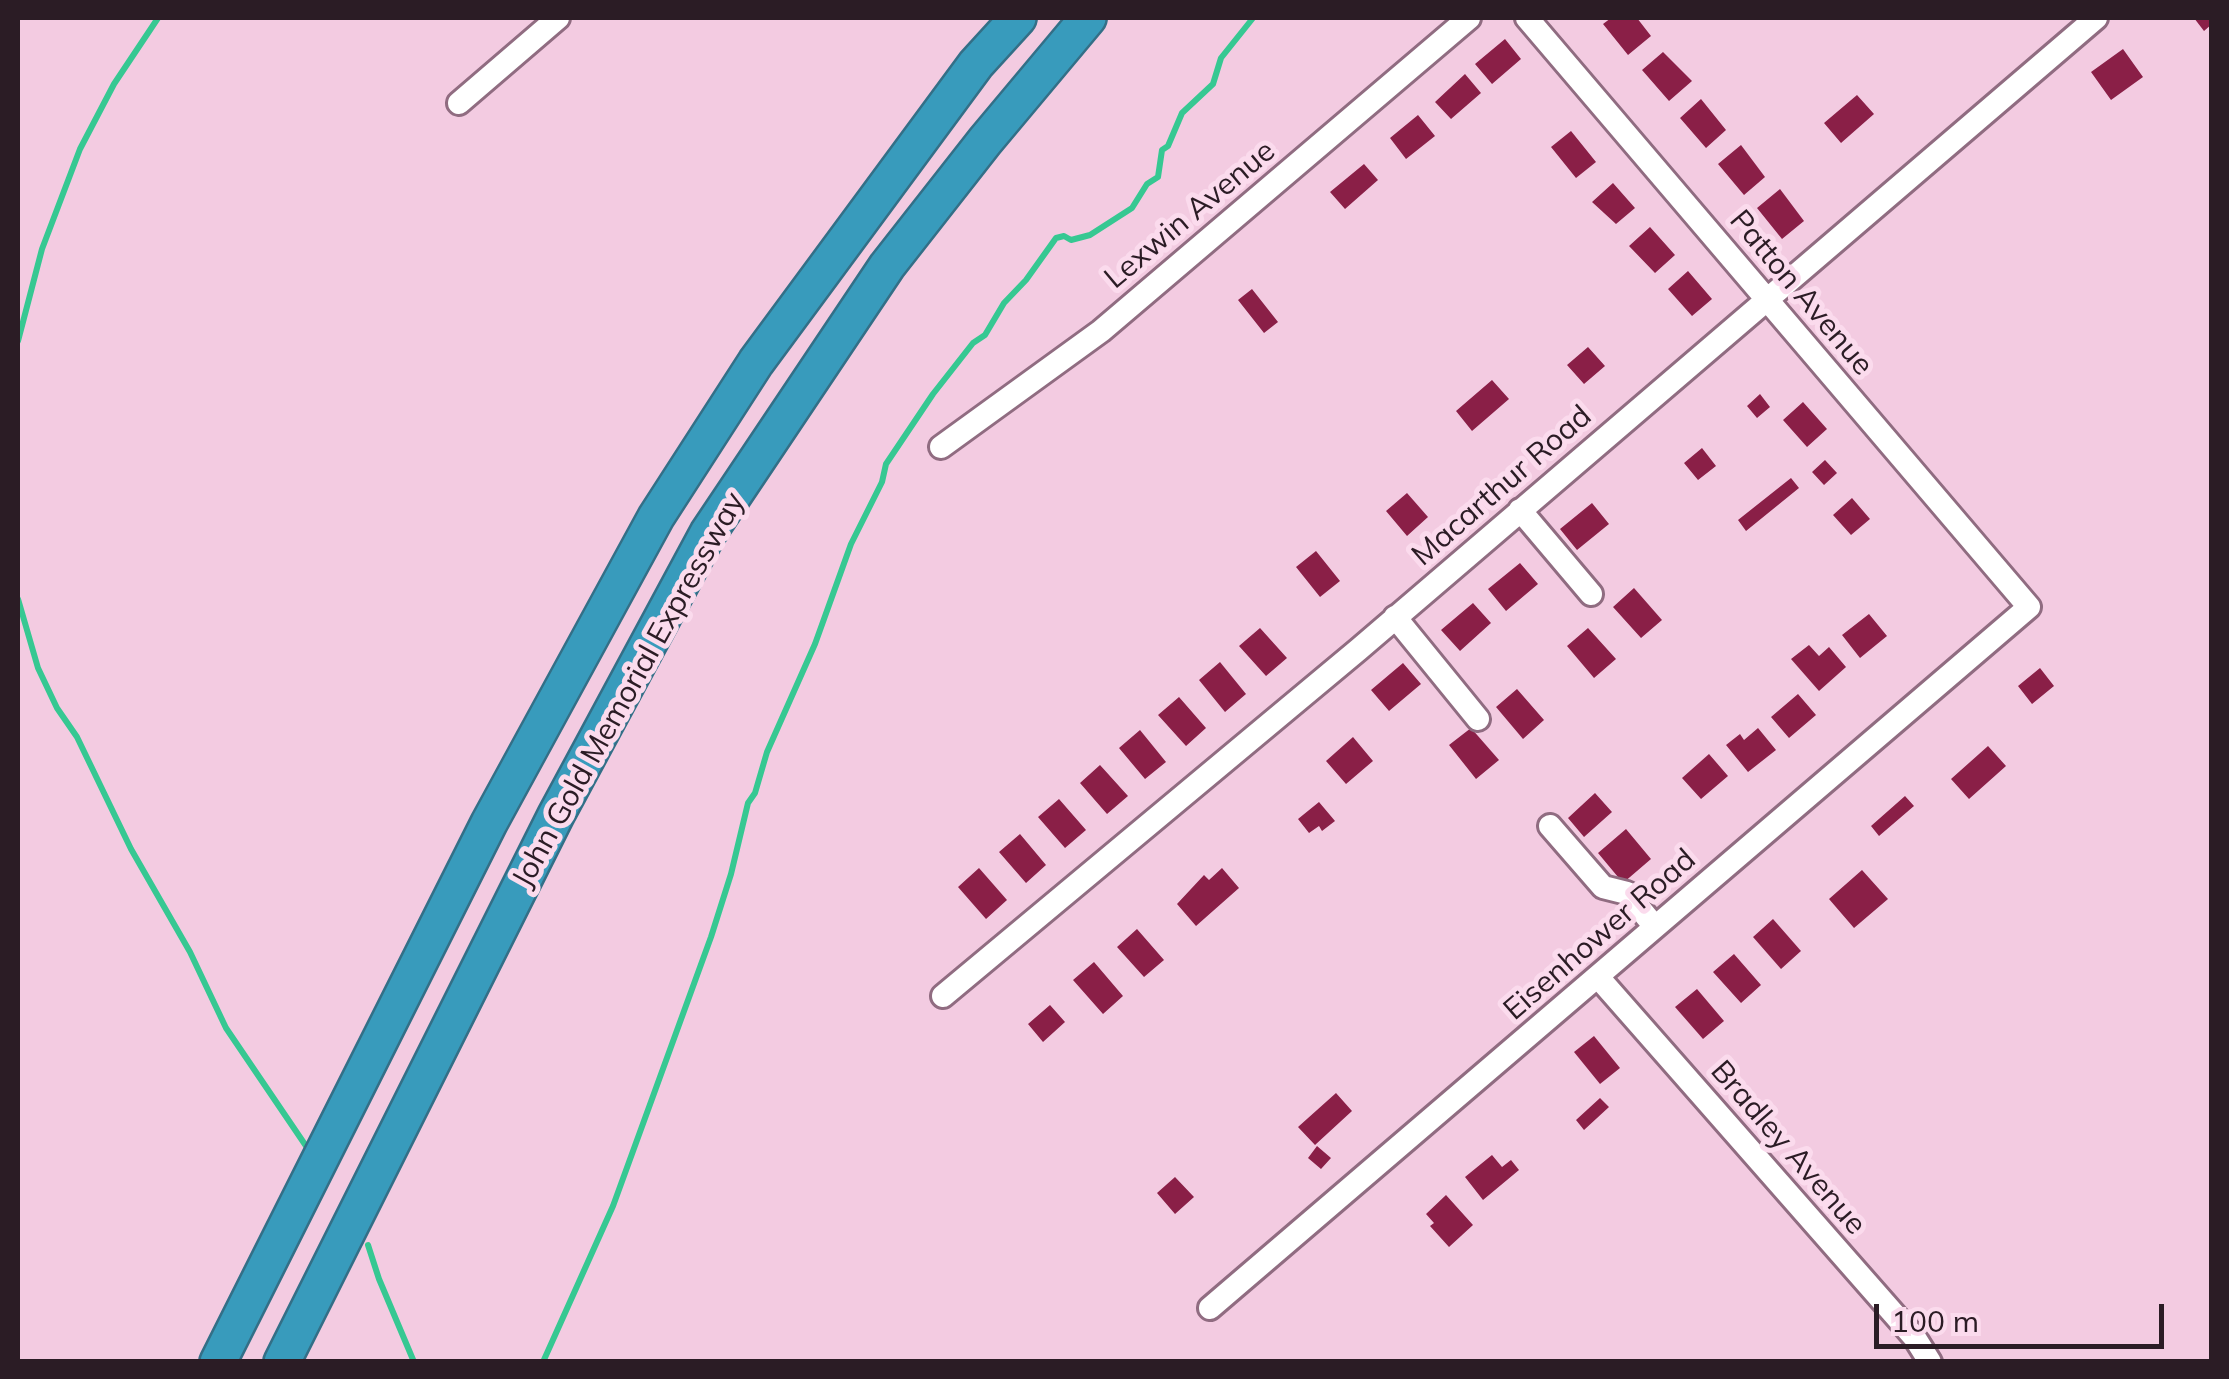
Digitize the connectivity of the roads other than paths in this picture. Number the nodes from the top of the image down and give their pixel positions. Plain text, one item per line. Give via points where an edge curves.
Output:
1 (558, 18) edge
2 (1018, 18) edge
3 (1088, 18) edge
4 (1469, 18) edge
5 (1528, 18) edge
6 (2096, 18) edge
7 (459, 103) dead end
8 (1766, 298) junction
9 (941, 448) dead end
10 (1520, 510) junction
11 (1591, 594) dead end
12 (2029, 607) joint
13 (1395, 617) junction
14 (1478, 718) dead end
15 (1550, 826) dead end
16 (1655, 928) junction
17 (1598, 977) junction
18 (943, 996) dead end
19 (1210, 1308) dead end
20 (218, 1362) edge
21 (282, 1362) edge
22 (1930, 1362) edge

1 - 7 street
2 - 20 highway, John Gold Memorial Expressway via 976,64 756,362 656,517 489,823
3 - 21 highway, John Gold Memorial Expressway via 888,266 708,533 556,815
4 - 9 street, Lexwin Avenue via 1101,331
5 - 8 street, Patton Avenue
6 - 8 street, Macarthur Road
8 - 10 street, Macarthur Road
8 - 12 street, Patton Avenue
10 - 11 street
10 - 13 street, Macarthur Road
12 - 16 street, Eisenhower Road
13 - 14 street
13 - 18 street, Macarthur Road
15 - 16 street via 1603,887 1627,893
16 - 17 street, Eisenhower Road
17 - 19 street, Eisenhower Road
17 - 22 street, Bradley Avenue

